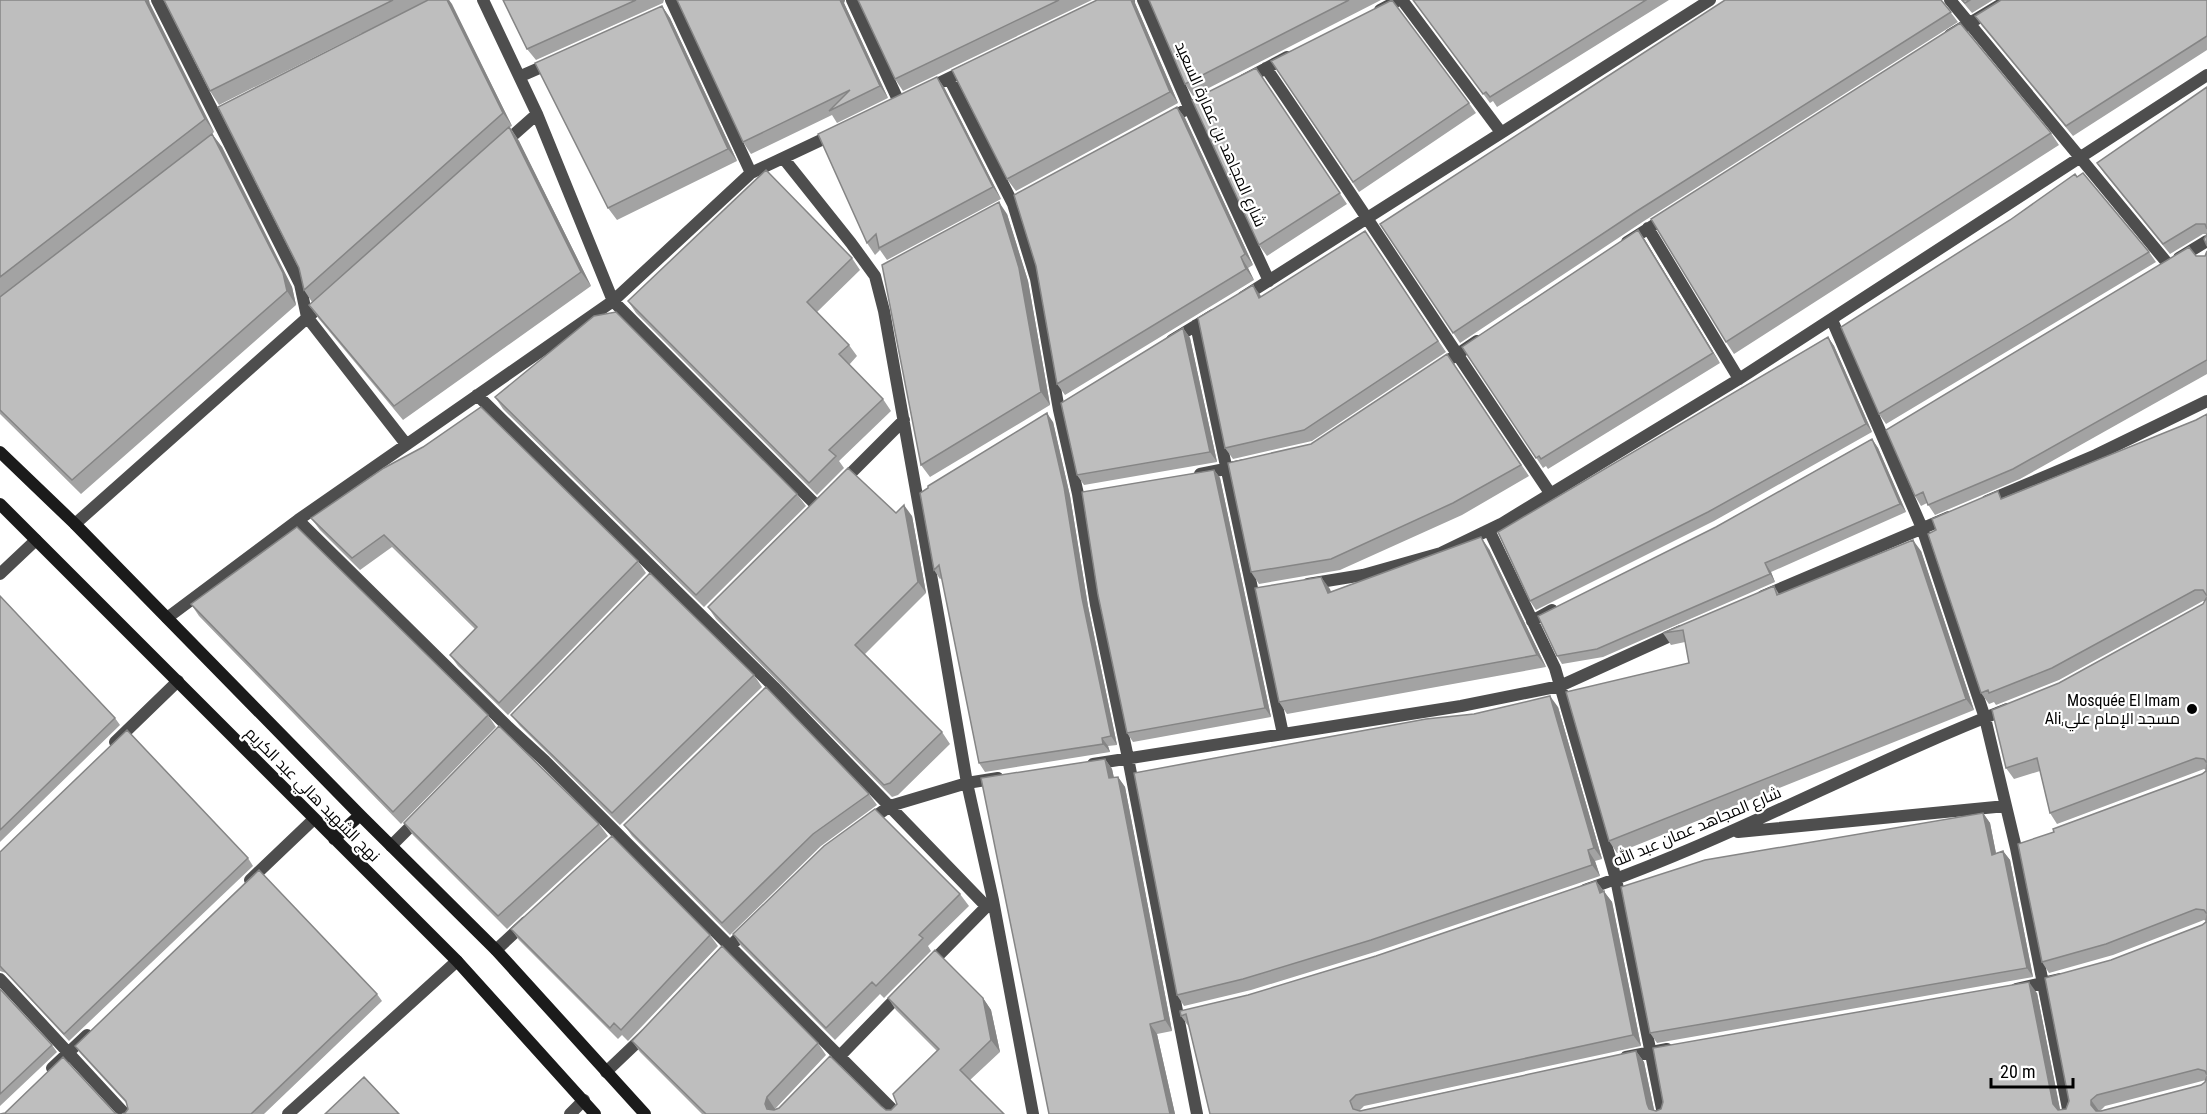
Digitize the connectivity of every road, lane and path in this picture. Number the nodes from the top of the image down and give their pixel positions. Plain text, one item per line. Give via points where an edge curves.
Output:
1 (157, 0) edge
2 (483, 0) edge
3 (852, 0) edge
4 (1143, 0) edge
5 (1400, 0) edge
6 (1710, 0) edge
7 (1950, 0) edge
8 (2008, 0) edge
9 (673, 6) edge
10 (1371, 14) edge
11 (1968, 24) junction
12 (1938, 43) edge
13 (1295, 53) edge
14 (562, 58) edge
15 (982, 63) edge
16 (1266, 68) junction
17 (2207, 75) edge
18 (521, 76) junction
19 (949, 78) junction
20 (1237, 83) edge
21 (1218, 93) edge
22 (1190, 107) junction
23 (537, 114) junction
24 (1160, 124) edge
25 (847, 128) edge
26 (1500, 131) junction
27 (493, 153) edge
28 (2082, 158) junction
29 (784, 159) junction
30 (751, 173) junction
31 (1678, 209) edge
32 (1368, 217) junction
33 (1648, 228) junction
34 (2203, 244) edge
35 (1619, 247) edge
36 (2207, 259) edge
37 (1269, 281) junction
38 (334, 294) edge
39 (613, 301) junction
40 (307, 317) junction
41 (1832, 320) junction
42 (1196, 325) junction
43 (1485, 336) edge
44 (1166, 344) edge
45 (1456, 354) junction
46 (1429, 373) edge
47 (1739, 379) junction
48 (477, 395) junction
49 (2207, 401) edge
50 (903, 420) junction
51 (406, 444) junction
52 (0, 452) edge
53 (1255, 463) edge
54 (1226, 469) junction
55 (1192, 475) edge
56 (1550, 493) junction
57 (0, 504) edge
58 (298, 520) junction
59 (75, 524) junction
60 (1922, 528) junction
61 (1488, 530) junction
62 (36, 540) junction
63 (0, 574) edge
64 (1297, 586) edge
65 (1749, 602) edge
66 (1562, 605) edge
67 (167, 618) junction
68 (1532, 621) junction
69 (1696, 625) edge
70 (178, 681) junction
71 (1560, 686) junction
72 (2019, 705) edge
73 (1985, 718) junction
74 (1283, 734) junction
75 (102, 755) edge
76 (1128, 758) junction
77 (1082, 765) edge
78 (1013, 776) edge
79 (967, 783) junction
80 (890, 806) junction
81 (2006, 806) junction
82 (424, 812) edge
83 (360, 815) junction
84 (314, 819) junction
85 (854, 832) edge
86 (1727, 833) junction
87 (334, 838) junction
88 (391, 846) junction
89 (1616, 879) junction
90 (238, 892) edge
91 (1571, 894) edge
92 (989, 903) junction
93 (531, 918) edge
94 (754, 923) edge
95 (729, 947) junction
96 (496, 950) junction
97 (457, 962) junction
98 (705, 973) edge
99 (2074, 975) edge
100 (0, 979) edge
101 (2042, 984) junction
102 (2007, 990) edge
103 (655, 1024) edge
104 (93, 1029) edge
105 (1674, 1048) edge
106 (1651, 1052) junction
107 (68, 1053) junction
108 (839, 1057) junction
109 (1617, 1059) edge
110 (606, 1072) junction
111 (822, 1073) edge
112 (44, 1076) edge
113 (584, 1100) junction
114 (125, 1114) edge
115 (288, 1114) edge
116 (570, 1114) edge
117 (595, 1114) edge
118 (645, 1114) edge
119 (897, 1114) edge
120 (1033, 1114) edge
121 (1197, 1114) edge
122 (1663, 1114) edge
123 (2069, 1114) edge

1 - 40 street via 220,113 219,138 300,284
2 - 18 street
3 - 19 street via 904,100
4 - 22 street, شارع المجاهد بن عمارة السعيد
5 - 10 street
5 - 26 street
6 - 26 street
7 - 11 street
8 - 11 street
9 - 30 street
11 - 12 street
11 - 28 street
13 - 16 street
14 - 18 street
15 - 19 street
16 - 20 street
16 - 32 street
17 - 28 street
18 - 23 street
19 - 76 street via 1012,204 1036,279 1059,410 1084,493 1096,605
21 - 22 street
22 - 24 street
22 - 37 street, شارع المجاهد بن عمارة السعيد
23 - 27 street
23 - 39 street
25 - 29 street
26 - 32 street
28 - 34 street via 2163,267
28 - 41 street
29 - 30 street
29 - 50 street via 880,274
30 - 39 street
31 - 33 street
32 - 37 street
32 - 45 street
33 - 35 street
33 - 47 street
34 - 36 street
37 - 42 street
38 - 40 street
39 - 48 street
39 - 50 street via 821,502
40 - 51 street
40 - 59 street
41 - 47 street
41 - 60 street
42 - 44 street
42 - 54 street
43 - 45 street
45 - 46 street
45 - 56 street
47 - 56 street
48 - 51 street
48 - 80 street via 653,577 708,615 769,691
49 - 60 street via 2096,455
50 - 79 street via 922,492
51 - 58 street
52 - 59 main road
53 - 54 street
54 - 55 street
54 - 74 street via 1259,592
56 - 61 street
57 - 62 main road, نهج الشهيد هالي عبد الكريم
58 - 67 street
58 - 95 street
59 - 67 main road
60 - 65 street
60 - 73 street
61 - 64 street via 1441,553 1363,575
61 - 68 street
62 - 63 street
62 - 70 main road, نهج الشهيد هالي عبد الكريم
66 - 68 street
67 - 83 main road
68 - 71 street
69 - 71 street
70 - 75 street
70 - 84 main road, نهج الشهيد هالي عبد الكريم
71 - 74 street
71 - 89 street
72 - 73 street, شارع المجاهد عمان عبد الله
73 - 81 street
73 - 86 street, شارع المجاهد عمان عبد الله
74 - 76 street
76 - 77 street
76 - 121 street via 1183,1015
78 - 79 street
79 - 80 street
79 - 92 street
80 - 85 street
80 - 92 street
81 - 86 street
81 - 101 street via 2021,846
82 - 88 street
83 - 87 main road
83 - 88 main road
84 - 87 main road, نهج الشهيد هالي عبد الكريم
84 - 90 street
86 - 89 street, شارع المجاهد عمان عبد الله
87 - 97 main road, نهج الشهيد هالي عبد الكريم
88 - 96 main road
89 - 91 street, شارع المجاهد عمان عبد الله
89 - 106 street
92 - 108 street
92 - 120 street
93 - 96 street
94 - 95 street
95 - 98 street
95 - 108 street
96 - 110 main road
97 - 113 main road, نهج الشهيد هالي عبد الكريم
97 - 115 street
99 - 101 street
100 - 107 street
101 - 102 street
101 - 123 street
103 - 110 street
104 - 107 street
105 - 106 street
106 - 109 street
106 - 122 street
107 - 112 street
107 - 114 street
108 - 111 street
108 - 119 street
110 - 118 main road
113 - 116 street
113 - 117 main road, نهج الشهيد هالي عبد الكريم

